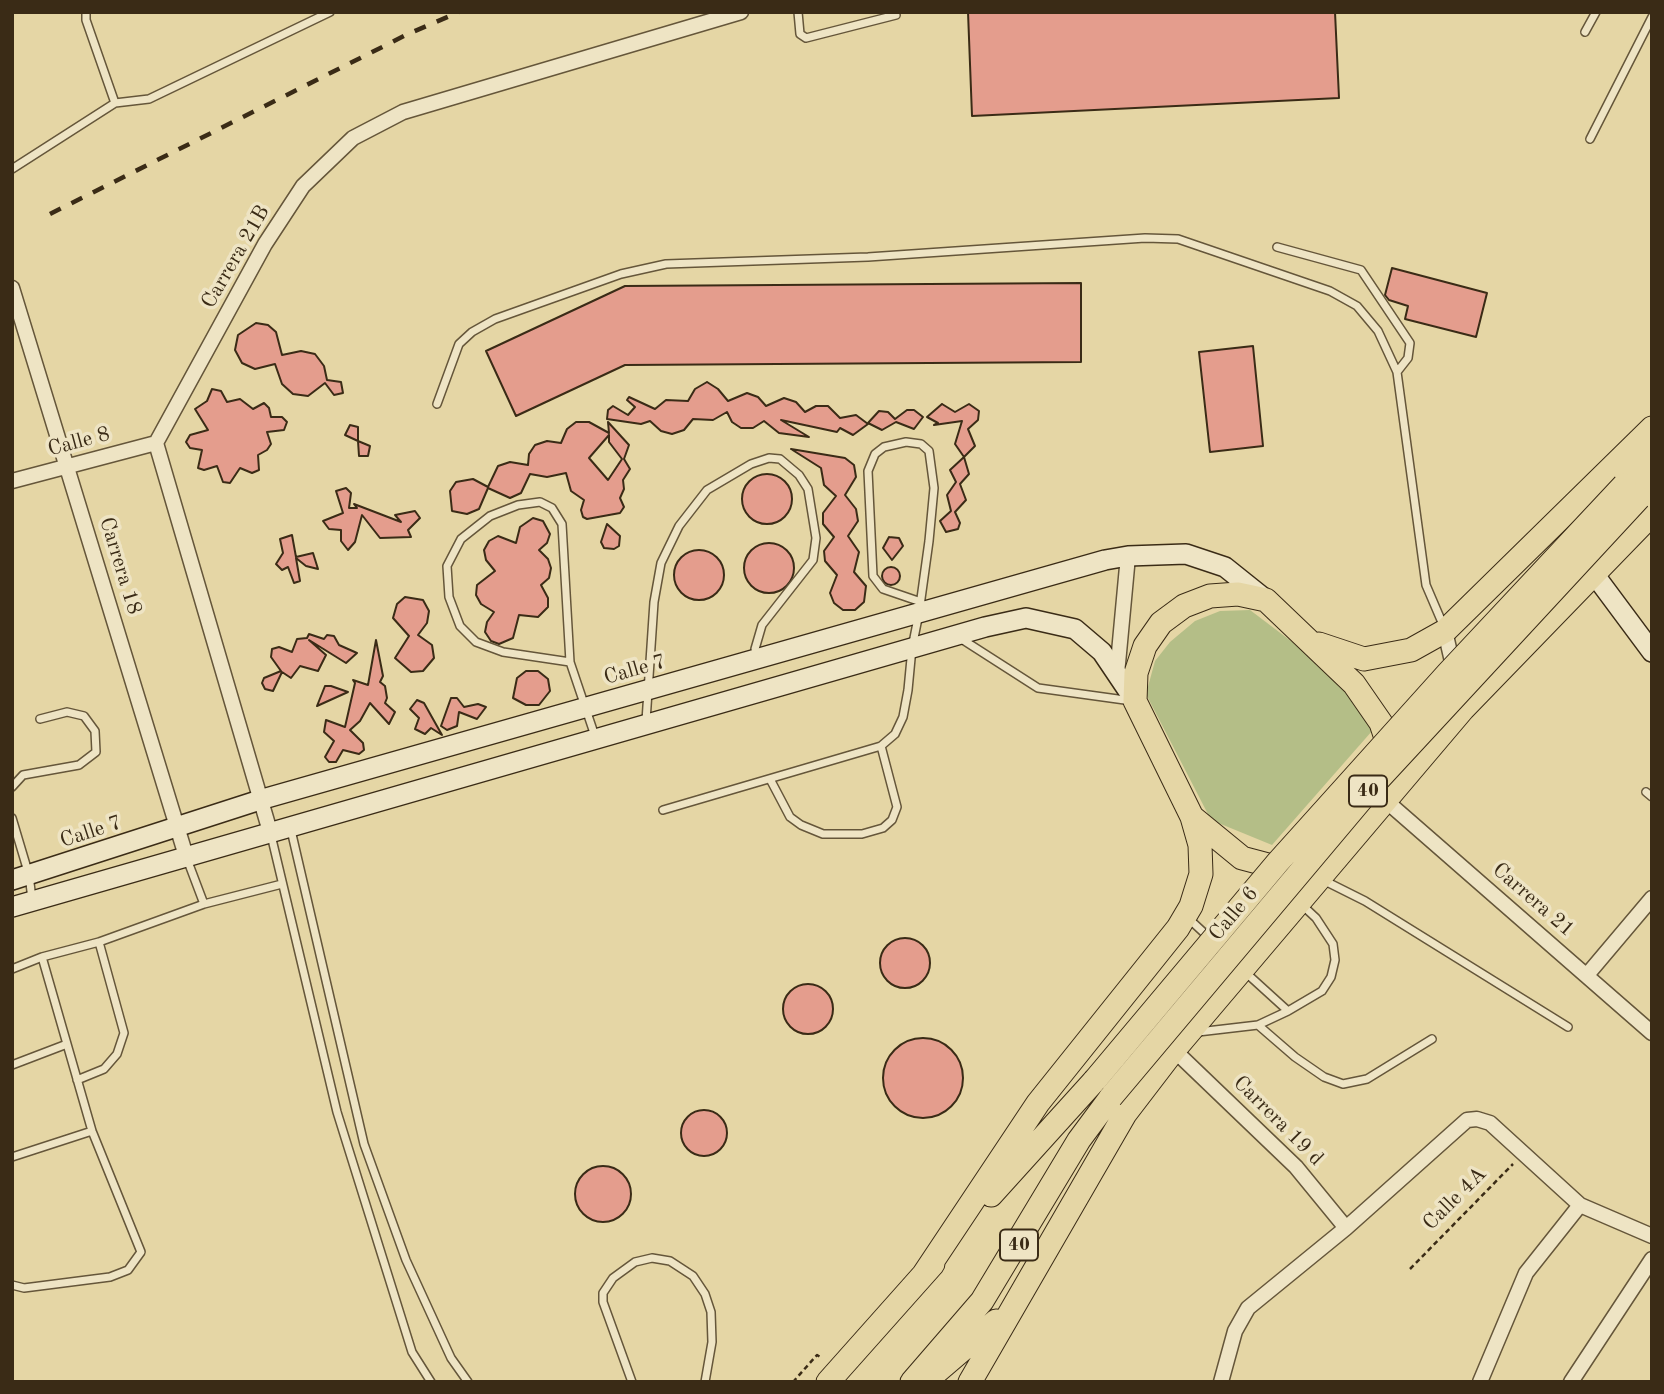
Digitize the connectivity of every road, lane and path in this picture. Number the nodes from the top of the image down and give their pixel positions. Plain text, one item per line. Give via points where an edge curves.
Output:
1 (86, 12) edge
2 (330, 12) edge
3 (741, 12) edge
4 (798, 12) edge
5 (1596, 12) edge
6 (896, 15) dead end
7 (1652, 17) edge
8 (1585, 32) dead end
9 (115, 103) junction
10 (1590, 139) dead end
11 (12, 169) edge
12 (1277, 247) dead end
13 (12, 288) edge
14 (1397, 372) junction
15 (437, 404) dead end
16 (1652, 428) edge
17 (156, 443) junction
18 (1652, 457) edge
19 (67, 467) junction
20 (12, 481) edge
21 (1642, 495) edge
22 (1128, 556) junction
23 (1594, 574) junction
24 (1266, 600) junction
25 (920, 608) junction
26 (1445, 631) junction
27 (956, 635) junction
28 (1312, 642) junction
29 (912, 648) junction
30 (1652, 652) edge
31 (759, 659) junction
32 (570, 662) junction
33 (1117, 674) junction
34 (647, 691) junction
35 (1135, 701) junction
36 (586, 708) junction
37 (1463, 709) junction
38 (40, 719) dead end
39 (646, 725) junction
40 (597, 740) junction
41 (881, 746) junction
42 (770, 779) junction
43 (1400, 780) junction
44 (12, 787) edge
45 (263, 799) junction
46 (1385, 800) junction
47 (663, 810) dead end
48 (1192, 817) junction
49 (12, 818) edge
50 (178, 828) junction
51 (281, 832) junction
52 (186, 856) junction
53 (21, 878) edge
54 (1318, 878) junction
55 (282, 884) junction
56 (1652, 898) edge
57 (32, 901) junction
58 (1298, 901) junction
59 (204, 904) junction
60 (12, 907) edge
61 (1186, 916) junction
62 (99, 942) junction
63 (42, 957) junction
64 (12, 969) edge
65 (1242, 969) junction
66 (1587, 975) junction
67 (1288, 1011) junction
68 (1258, 1025) junction
69 (1568, 1027) dead end
70 (1189, 1032) junction
71 (1652, 1032) edge
72 (1432, 1039) dead end
73 (67, 1044) junction
74 (1174, 1050) junction
75 (12, 1065) edge
76 (77, 1080) junction
77 (92, 1131) junction
78 (1524, 1153) junction
79 (12, 1157) edge
80 (1580, 1205) junction
81 (1346, 1228) junction
82 (1652, 1236) edge
83 (1652, 1259) edge
84 (1410, 1269) dead end
85 (924, 1275) junction
86 (12, 1285) edge
87 (1012, 1306) junction
88 (817, 1355) dead end
89 (431, 1382) edge
90 (468, 1382) edge
91 (632, 1382) edge
92 (705, 1382) edge
93 (793, 1382) edge
94 (828, 1382) edge
95 (912, 1382) edge
96 (923, 1382) edge
97 (970, 1382) edge
98 (1221, 1382) edge
99 (1480, 1382) edge
100 (1571, 1382) edge

1 - 9 lane
2 - 9 lane via 149,99
3 - 17 street, Carrera 21B via 403,113 353,138 303,186 265,244
4 - 6 lane via 800,34 806,38
5 - 8 lane
7 - 10 lane
9 - 11 lane
12 - 14 lane via 1361,270 1410,343 1408,358
13 - 19 street, Carrera 18
14 - 15 lane via 1377,331 1357,306 1330,290 1178,239 1146,238 868,257 666,264 621,274 495,319 472,332 459,344
14 - 26 lane via 1426,585
16 - 26 highway
17 - 19 street, Calle 8
17 - 45 street
18 - 21 highway, Calle 6 / 40
19 - 20 street, Calle 8
19 - 50 street, Carrera 18
21 - 23 highway
21 - 85 highway, Calle 6 / 40, bridge via 1448,673 1278,862
21 - 95 highway, Calle 6 / 40, bridge via 1376,782 1111,1097 1079,1140 982,1301
22 - 24 main road, Calle 7 via 1186,554 1226,567
22 - 25 main road, Calle 7
22 - 33 street
23 - 30 main road
23 - 37 highway
24 - 28 highway
24 - 35 highway via 1238,594 1210,596 1169,617 1145,646 1136,673
25 - 25 lane via 883,589 873,576 868,471 875,454 884,447 906,442 921,444 929,451 934,488
25 - 29 lane
25 - 31 main road, Calle 7
26 - 28 highway via 1410,650 1364,659
26 - 37 street
27 - 29 main road
27 - 33 main road via 1026,618 1075,629 1102,652
27 - 35 lane via 1038,688
28 - 43 highway via 1354,684 1381,723
29 - 39 main road
29 - 41 lane via 903,717 895,734
31 - 34 main road, Calle 7
31 - 34 lane via 755,649 762,625 813,560 817,538 808,489 780,459 768,458 706,491 679,526 661,564
32 - 32 lane via 503,652 476,642 460,626 449,597 447,566 461,539 490,516 540,502 552,508 562,524
32 - 36 lane
33 - 35 main road
34 - 36 main road, Calle 7
34 - 39 lane
35 - 48 highway
36 - 40 lane
36 - 45 main road, Calle 7
37 - 43 highway
38 - 44 lane via 67,712 84,716 95,731 96,752 79,765 23,775
39 - 40 main road
40 - 51 main road
41 - 42 lane
41 - 42 lane via 897,807 883,828 862,834 823,834 801,825 790,817
42 - 47 lane
43 - 46 highway
45 - 50 main road, Calle 7
45 - 51 street
46 - 54 highway
46 - 66 street, Carrera 21
48 - 54 highway via 1242,858
48 - 61 highway via 1201,873
49 - 53 lane
50 - 52 street, Carrera 18
50 - 53 main road, Calle 7
51 - 52 main road
51 - 55 lane
51 - 90 lane via 364,1144 406,1260 451,1358
52 - 57 main road
52 - 59 lane
53 - 57 lane
54 - 58 highway
54 - 69 lane via 1365,901
55 - 59 lane
55 - 89 lane via 337,1112 412,1352
56 - 66 street
57 - 60 main road
58 - 65 highway
58 - 67 lane via 1334,944 1335,960 1322,991
59 - 62 lane
61 - 65 lane
61 - 85 highway via 1038,1103
62 - 63 lane
62 - 76 lane via 124,1033 117,1054 104,1069
63 - 64 lane
63 - 73 lane
65 - 67 lane
65 - 70 highway
66 - 71 street, Carrera 21
67 - 68 lane
68 - 70 lane
68 - 72 lane via 1295,1058 1343,1084 1367,1079
70 - 74 highway
73 - 75 lane
73 - 76 lane
74 - 81 street, Carrera 19 d via 1296,1167
74 - 87 highway via 1125,1114
76 - 77 lane
77 - 79 lane
77 - 86 lane via 141,1252 128,1270 110,1277 24,1288
78 - 80 street
78 - 81 street via 1490,1123 1467,1120
78 - 84 path, Calle 4A
80 - 82 street
80 - 99 street via 1526,1273
81 - 98 street via 1248,1308 1235,1331
83 - 100 street
85 - 94 highway, Calle 6 / 40
87 - 96 highway
87 - 97 highway
88 - 93 path
91 - 92 lane via 603,1293 613,1278 635,1262 652,1258 670,1261 693,1276 705,1294 712,1342

